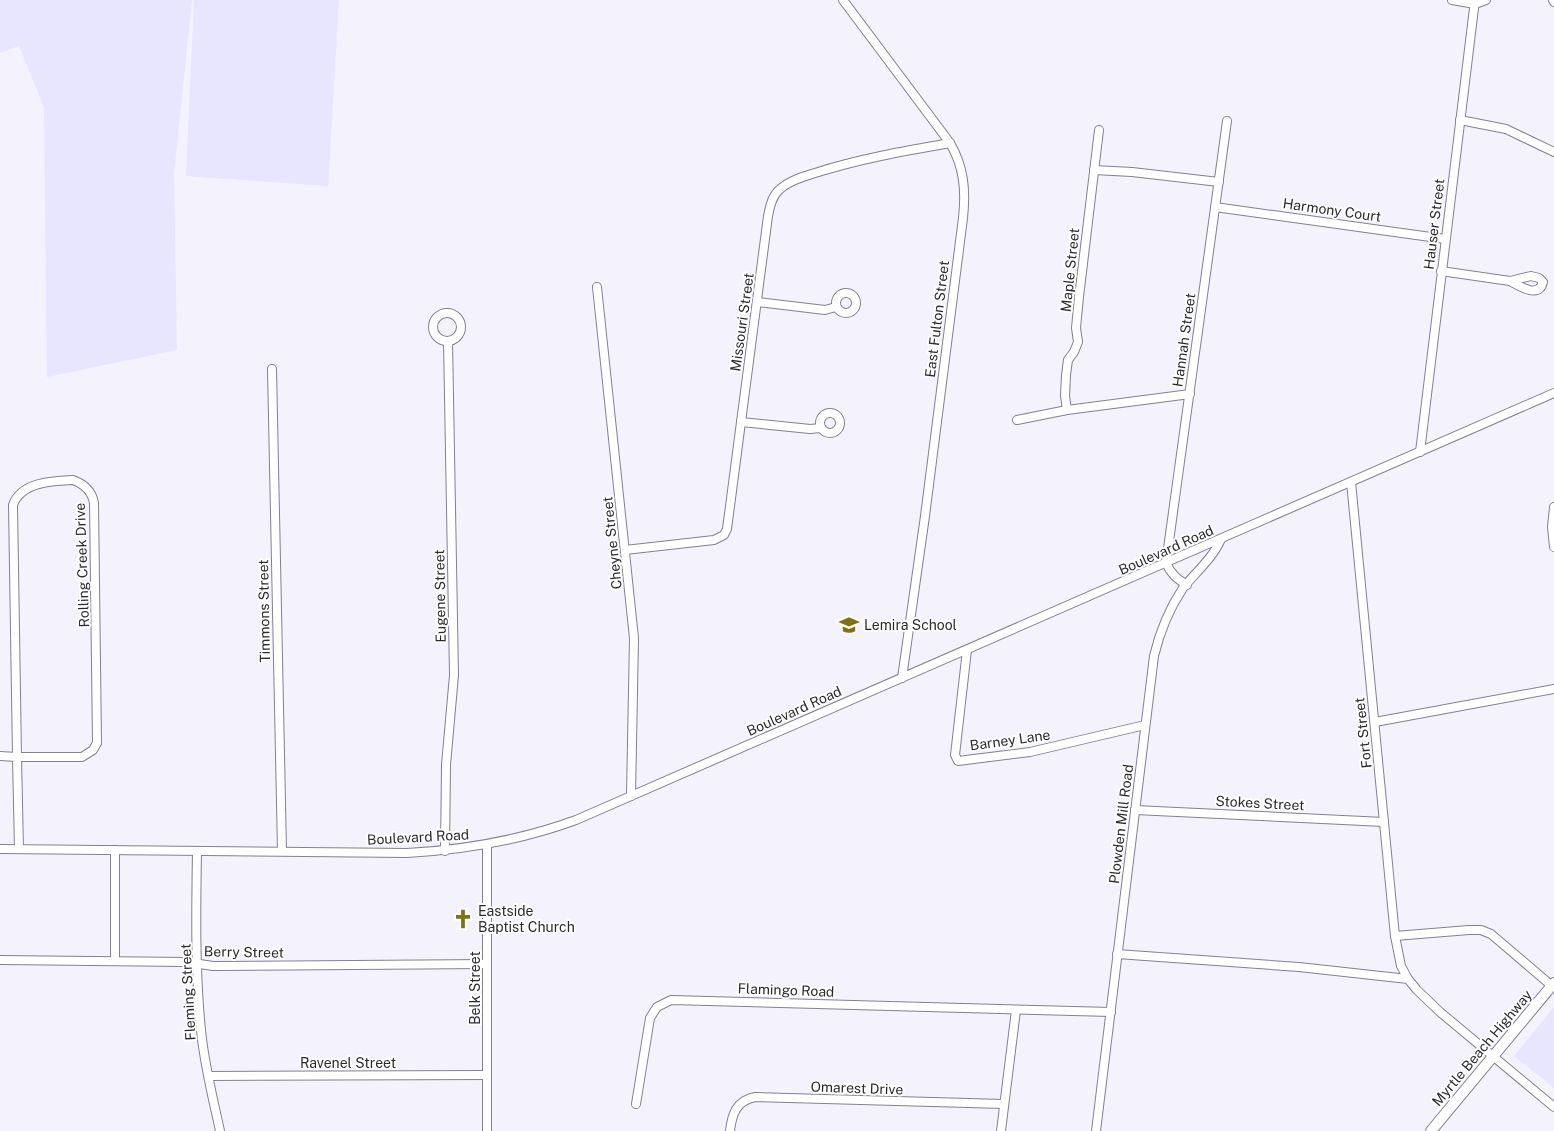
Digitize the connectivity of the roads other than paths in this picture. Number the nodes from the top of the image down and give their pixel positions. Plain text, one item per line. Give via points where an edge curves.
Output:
1 (843, 0) edge
2 (1452, 0) edge
3 (1486, 0) edge
4 (1475, 2) edge
5 (1460, 120) junction
6 (1227, 121) dead end
7 (1099, 130) dead end
8 (950, 143) junction
9 (1554, 152) edge
10 (1094, 170) junction
11 (1219, 182) junction
12 (1215, 206) junction
13 (1445, 239) junction
14 (1441, 271) junction
15 (1510, 280) dead end
16 (597, 287) dead end
17 (757, 302) junction
18 (836, 307) dead end
19 (448, 340) dead end
20 (272, 369) dead end
21 (1554, 393) edge
22 (1190, 394) junction
23 (1067, 410) junction
24 (1017, 420) dead end
25 (741, 422) junction
26 (821, 428) dead end
27 (1420, 452) junction
28 (1351, 482) junction
29 (1554, 507) edge
30 (1221, 539) junction
31 (1554, 547) edge
32 (625, 550) junction
33 (1166, 563) junction
34 (1186, 584) junction
35 (967, 650) junction
36 (902, 678) junction
37 (1554, 689) edge
38 (1374, 722) junction
39 (1145, 725) junction
40 (0, 756) edge
41 (17, 757) junction
42 (631, 796) junction
43 (1135, 810) junction
44 (1384, 822) junction
45 (487, 845) junction
46 (0, 849) edge
47 (19, 849) junction
48 (115, 850) junction
49 (197, 851) junction
50 (282, 851) junction
51 (445, 851) junction
52 (1395, 936) junction
53 (1118, 954) junction
54 (0, 960) edge
55 (114, 961) junction
56 (198, 964) junction
57 (487, 964) junction
58 (1408, 979) junction
59 (1553, 985) edge
60 (1016, 1010) junction
61 (1110, 1012) junction
62 (1493, 1056) junction
63 (487, 1075) junction
64 (209, 1076) junction
65 (636, 1104) dead end
66 (1004, 1104) junction
67 (1554, 1107) edge
68 (220, 1131) edge
69 (487, 1131) edge
70 (730, 1131) edge
71 (1001, 1131) edge
72 (1096, 1131) edge
73 (1431, 1131) edge

1 - 8 street, East Fulton Street
2 - 4 street
3 - 4 street
4 - 5 street, Hauser Street
5 - 9 street via 1513,132
5 - 13 street, Hauser Street
6 - 11 street, Hannah Street
7 - 10 street, Maple Street
8 - 17 street, Missouri Street via 840,166 784,186 771,202
8 - 36 street, East Fulton Street via 962,170 965,202
10 - 11 street
10 - 23 street, Maple Street via 1079,297 1077,345 1068,360 1066,375 1064,396
11 - 12 street, Hannah Street
12 - 13 street, Harmony Court
12 - 22 street, Hannah Street
13 - 14 street, Hauser Street
14 - 15 street
14 - 27 street, Hauser Street
16 - 32 street, Cheyne Street
17 - 18 street via 825,310
17 - 25 street, Missouri Street
19 - 51 street, Eugene Street via 454,675 446,765
20 - 50 street, Timmons Street
21 - 27 street, Boulevard Road
22 - 23 street
22 - 33 street, Hannah Street
23 - 24 street
25 - 26 street via 810,430
25 - 32 street, Missouri Street via 728,526 724,535 714,540
27 - 28 street, Boulevard Road
28 - 30 street, Boulevard Road
28 - 38 street, Fort Street
29 - 31 street
30 - 33 street, Boulevard Road
30 - 34 street, Plowden Mill Road via 1216,551
32 - 42 street, Cheyne Street via 634,638
33 - 34 street via 1176,578
33 - 35 street, Boulevard Road
34 - 39 street, Plowden Mill Road via 1158,638
35 - 36 street, Boulevard Road
35 - 39 street, Barney Lane via 955,755 958,761 1030,752
36 - 42 street, Boulevard Road
37 - 38 street
38 - 44 street, Fort Street
39 - 43 street, Plowden Mill Road
40 - 41 street, Rolling Creek Drive
41 - 41 street, Rolling Creek Drive via 82,757 98,743 94,503 88,490 72,480 29,487 19,494 13,505
41 - 47 street, Rolling Creek Drive
42 - 45 street, Boulevard Road via 549,830
43 - 44 street, Stokes Street
43 - 53 street, Plowden Mill Road
44 - 52 street, Fort Street
45 - 51 street, Boulevard Road
45 - 57 street, Belk Street
46 - 47 street, Boulevard Road
47 - 48 street, Boulevard Road
48 - 49 street, Boulevard Road
48 - 55 street
49 - 50 street, Boulevard Road
49 - 56 street, Fleming Street
50 - 51 street, Boulevard Road
52 - 58 street, Fort Street via 1401,966
52 - 59 street via 1481,930
53 - 58 street via 1299,967
53 - 61 street, Plowden Mill Road
54 - 55 street, Berry Street
55 - 56 street, Berry Street
56 - 57 street, Berry Street
56 - 64 street, Fleming Street via 201,1032
57 - 63 street, Belk Street
58 - 62 street, Fort Street via 1440,1012
59 - 62 main road, Myrtle Beach Highway
60 - 61 street, Flamingo Road
60 - 65 street, Flamingo Road via 668,1000 657,1007 650,1018
60 - 66 street
61 - 72 street, Plowden Mill Road
62 - 67 street, Fort Street
62 - 73 main road, Myrtle Beach Highway
63 - 64 street, Ravenel Street
63 - 69 street, Belk Street
64 - 68 street, Fleming Street
66 - 70 street, Omarest Drive via 755,1097 738,1106
66 - 71 street

